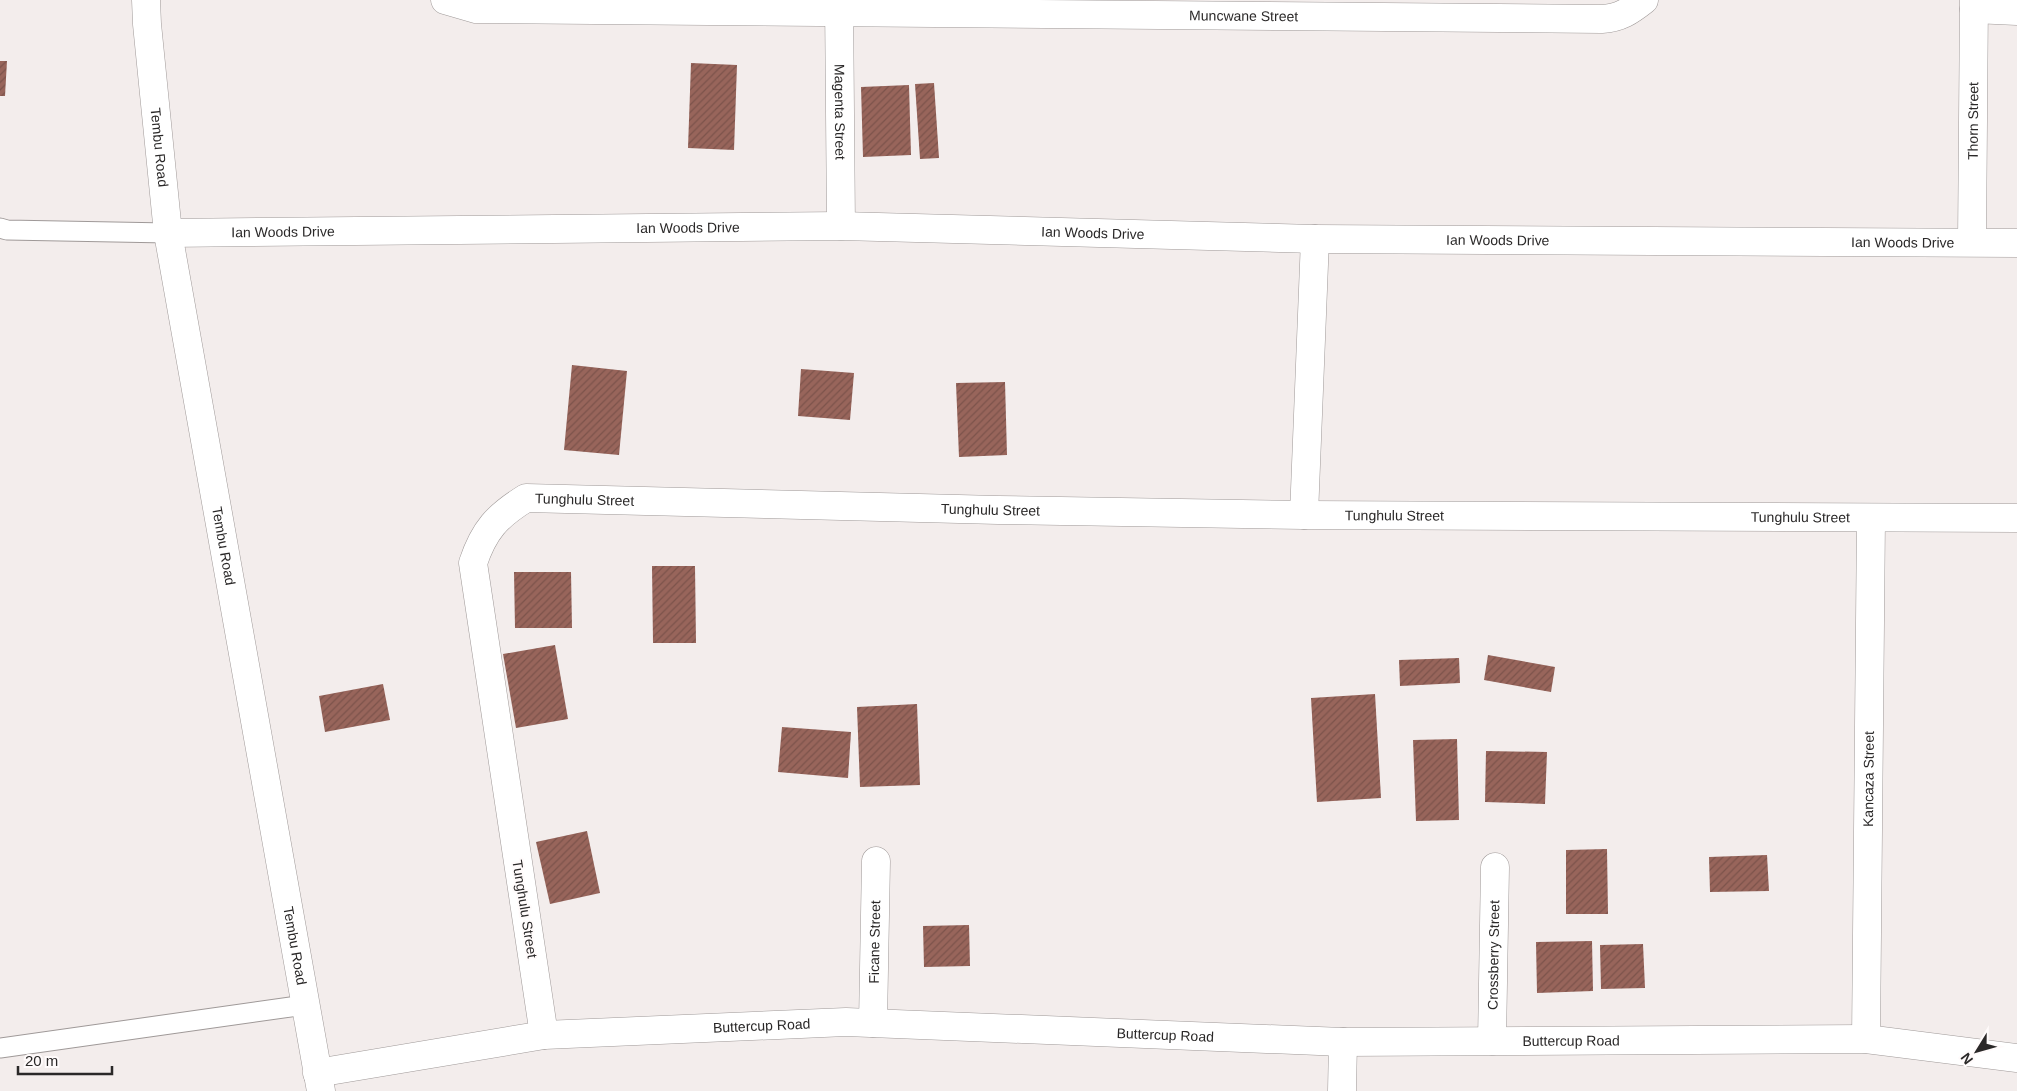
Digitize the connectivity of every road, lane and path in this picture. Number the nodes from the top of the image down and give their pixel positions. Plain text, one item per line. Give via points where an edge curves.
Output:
1 (146, 0) edge
2 (444, 0) edge
3 (1644, 0) edge
4 (1974, 4) edge
5 (839, 6) edge
6 (2017, 11) edge
7 (841, 226) junction
8 (2, 233) edge
9 (168, 233) junction
10 (1315, 239) junction
11 (1972, 242) junction
12 (2017, 243) edge
13 (1304, 514) junction
14 (1871, 518) junction
15 (2017, 518) edge
16 (876, 861) dead end
17 (1495, 867) dead end
18 (305, 1005) junction
19 (873, 1023) junction
20 (544, 1035) junction
21 (1866, 1039) junction
22 (1343, 1042) junction
23 (1492, 1042) junction
24 (0, 1048) edge
25 (2017, 1058) edge
26 (319, 1082) edge
27 (1342, 1091) edge

1 - 9 street, Tembu Road
2 - 5 street, Muncwane Street via 476,9
3 - 5 street, Muncwane Street via 1617,18 1602,19
4 - 6 street
4 - 11 street, Thorn Street
5 - 7 street, Magenta Street
7 - 9 street, Ian Woods Drive
7 - 10 street, Ian Woods Drive
8 - 9 lane
9 - 18 street, Tembu Road
10 - 11 street, Ian Woods Drive
10 - 13 street
11 - 12 street, Ian Woods Drive
13 - 14 street, Tunghulu Street
13 - 20 street, Tunghulu Street via 526,498 505,511 478,547 473,563
14 - 15 street, Tunghulu Street
14 - 21 street, Kancaza Street
16 - 19 street, Ficane Street
17 - 23 street, Crossberry Street
18 - 24 lane
18 - 26 street, Tembu Road
19 - 20 street, Buttercup Road
19 - 22 street, Buttercup Road
20 - 26 street, Buttercup Road
21 - 23 street, Buttercup Road
21 - 25 street, Buttercup Road
22 - 23 street, Buttercup Road
22 - 27 street

